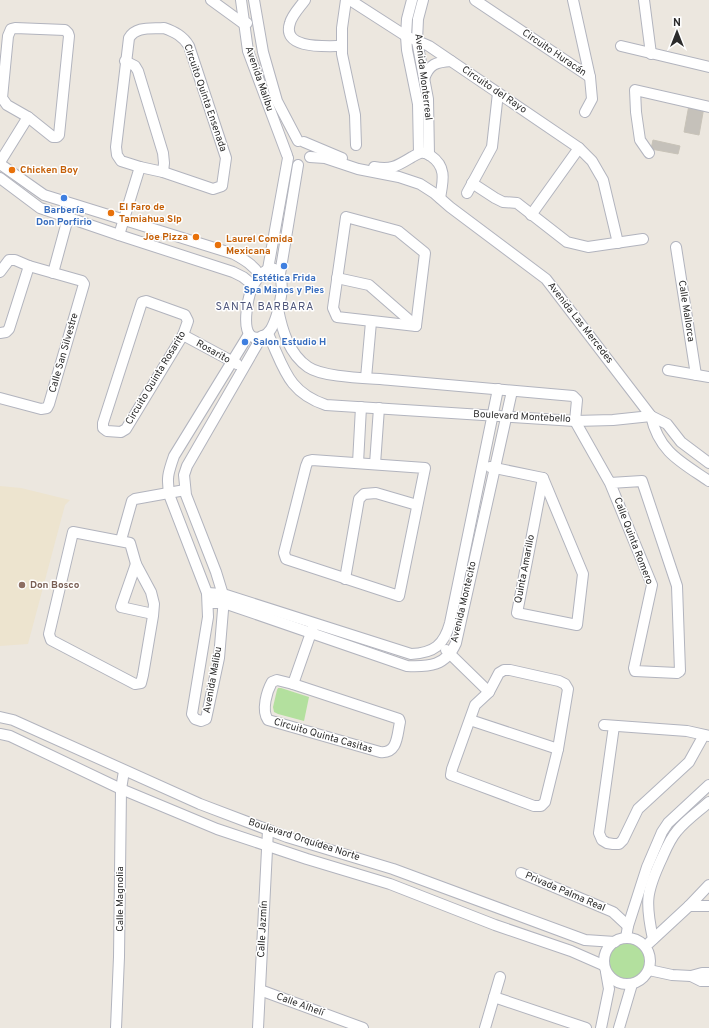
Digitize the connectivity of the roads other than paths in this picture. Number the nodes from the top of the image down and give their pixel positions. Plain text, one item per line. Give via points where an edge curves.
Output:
1 (211, 0) edge
2 (241, 0) edge
3 (254, 0) edge
4 (305, 0) edge
5 (346, 0) edge
6 (350, 0) edge
7 (412, 0) edge
8 (423, 0) edge
9 (475, 0) edge
10 (493, 0) edge
11 (573, 0) edge
12 (644, 0) edge
13 (492, 12) junction
14 (257, 22) junction
15 (244, 24) junction
16 (406, 36) junction
17 (417, 40) junction
18 (342, 46) junction
19 (621, 46) dead end
20 (651, 54) junction
21 (125, 61) junction
22 (451, 61) junction
23 (709, 67) edge
24 (590, 77) junction
25 (425, 79) junction
26 (414, 81) junction
27 (498, 93) junction
28 (709, 107) edge
29 (585, 112) dead end
30 (28, 117) junction
31 (301, 142) junction
32 (356, 145) dead end
33 (579, 148) junction
34 (649, 153) dead end
35 (424, 154) junction
36 (287, 157) junction
37 (310, 158) junction
38 (0, 163) edge
39 (298, 165) junction
40 (397, 166) junction
41 (140, 167) junction
42 (163, 172) junction
43 (399, 177) junction
44 (0, 178) edge
45 (472, 183) junction
46 (467, 193) dead end
47 (440, 198) junction
48 (531, 214) junction
49 (68, 218) junction
50 (124, 221) junction
51 (120, 235) junction
52 (644, 239) dead end
53 (618, 243) junction
54 (676, 247) dead end
55 (29, 266) junction
56 (0, 272) edge
57 (264, 272) junction
58 (53, 273) junction
59 (280, 274) junction
60 (337, 278) junction
61 (253, 285) junction
62 (278, 309) junction
63 (371, 322) junction
64 (416, 326) junction
65 (0, 333) edge
66 (249, 334) junction
67 (183, 335) junction
68 (265, 335) junction
69 (232, 362) junction
70 (244, 368) junction
71 (668, 370) dead end
72 (696, 375) junction
73 (709, 377) edge
74 (366, 378) junction
75 (498, 390) junction
76 (512, 391) junction
77 (0, 398) edge
78 (361, 407) junction
79 (379, 408) junction
80 (492, 416) junction
81 (651, 416) junction
82 (506, 417) junction
83 (574, 421) junction
84 (358, 463) junction
85 (709, 463) edge
86 (375, 464) junction
87 (482, 465) junction
88 (495, 468) junction
89 (543, 478) junction
90 (709, 481) edge
91 (610, 483) junction
92 (185, 490) junction
93 (169, 493) junction
94 (417, 505) junction
95 (121, 540) junction
96 (136, 564) junction
97 (345, 579) junction
98 (208, 598) junction
99 (224, 598) junction
100 (153, 614) junction
101 (313, 628) junction
102 (440, 644) junction
103 (449, 655) junction
104 (294, 684) junction
105 (489, 692) junction
106 (0, 717) edge
107 (470, 720) junction
108 (0, 734) edge
109 (706, 736) edge
110 (558, 749) junction
111 (124, 771) junction
112 (709, 785) edge
113 (121, 789) junction
114 (709, 802) edge
115 (668, 823) junction
116 (268, 830) junction
117 (677, 830) junction
118 (267, 846) junction
119 (521, 873) dead end
120 (709, 885) edge
121 (689, 906) junction
122 (709, 906) edge
123 (628, 926) junction
124 (626, 938) junction
125 (653, 939) junction
126 (614, 942) junction
127 (646, 947) junction
128 (605, 968) junction
129 (649, 970) junction
130 (709, 972) edge
131 (691, 976) junction
132 (500, 977) dead end
133 (709, 981) edge
134 (632, 984) junction
135 (260, 990) junction
136 (494, 997) junction
137 (116, 1028) edge
138 (258, 1028) edge
139 (363, 1028) edge
140 (485, 1028) edge
141 (586, 1028) edge
142 (601, 1028) edge
143 (619, 1028) edge

1 - 15 street
2 - 15 street, Avenida Malibu
3 - 14 street, Avenida Malibu
4 - 18 street via 290,22 290,38 301,44
5 - 18 street
6 - 16 street, Circuito del Rayo
7 - 16 street, Avenida Monterreal
8 - 17 street, Avenida Monterreal via 418,19
9 - 13 street, Circuito Huracán
10 - 13 street
11 - 24 street, Circuito Huracán
12 - 20 street
13 - 24 street, Circuito Huracán
14 - 15 street
14 - 31 street, Avenida Malibu via 277,100
15 - 36 street, Avenida Malibu via 248,51
16 - 17 street, Circuito del Rayo
16 - 26 street, Avenida Monterreal
17 - 22 street, Circuito del Rayo
17 - 25 street, Avenida Monterreal
18 - 32 street via 355,115
19 - 20 street
20 - 23 street
21 - 41 street, Circuito Quinta Ensenada via 117,155 121,161
21 - 42 street via 135,66 138,71 162,153
21 - 42 street, Circuito Quinta Ensenada via 129,38 138,29 164,28 175,32 189,46 226,158 222,186 213,189
22 - 25 street via 432,66
22 - 27 street, Circuito del Rayo
24 - 29 street via 592,99
25 - 26 street
25 - 35 street, Avenida Monterreal via 429,124
26 - 35 street, Avenida Monterreal
27 - 33 street, Circuito del Rayo
27 - 45 street via 492,147
28 - 34 street via 635,90 640,140
30 - 30 street via 53,137 60,135 69,36 65,30 15,28 8,36 2,98 7,105
30 - 38 street
31 - 36 street via 289,146
31 - 37 street via 309,147
31 - 40 street via 352,162 384,168
33 - 48 street
33 - 53 street, Circuito del Rayo via 592,161 603,180
35 - 40 street
35 - 47 street via 435,159 443,172
36 - 39 street
36 - 57 street
37 - 39 street
37 - 43 street, Avenida Las Mercedes via 324,158 358,169
38 - 50 street via 44,195
39 - 59 street
40 - 43 street
41 - 42 street, Circuito Quinta Ensenada
41 - 50 street
43 - 47 street, Avenida Las Mercedes via 420,184
44 - 49 street via 40,208
45 - 46 street
45 - 48 street via 495,198 517,204
47 - 81 street, Avenida Las Mercedes via 546,279
48 - 53 street via 567,242 588,247
49 - 51 street
49 - 58 street
50 - 51 street
50 - 57 street via 234,254
51 - 61 street via 234,272
52 - 53 street
54 - 72 street, Calle Mallorca
55 - 56 street, Calle San Silvestre via 9,260
55 - 58 street, Calle San Silvestre
55 - 65 street via 9,329
57 - 59 street via 271,268
57 - 61 street
58 - 77 street, Calle San Silvestre via 82,281 84,284 50,404 47,408 40,409
59 - 62 street via 281,292
60 - 63 street via 333,308 337,317
60 - 64 street via 369,285
60 - 64 street via 346,217 398,231 424,253
61 - 66 street via 247,310
62 - 68 street, Avenida Malibu via 271,330
62 - 74 street, Boulevard Montebello via 281,326 289,344 307,366 325,374
63 - 64 street
63 - 74 street
66 - 68 street via 259,338
66 - 69 street, Avenida Malibu
67 - 67 street, Circuito Quinta Rosarito via 188,321 185,316 146,301 142,302 103,428 107,431 121,432 126,429
67 - 69 street, Rosarito
68 - 70 street, Avenida Malibu
68 - 78 street, Boulevard Montebello via 287,377 302,394 326,405
69 - 70 street, Rosarito
69 - 93 street, Avenida Malibu via 174,456 168,472
70 - 92 street, Avenida Malibu via 187,466 184,475
71 - 72 street
72 - 73 street
74 - 75 street, Boulevard Montebello
75 - 76 street, Boulevard Montebello
75 - 80 street, Avenida Montecito
76 - 82 street, Avenida Montecito
76 - 83 street, Boulevard Montebello via 575,397 577,400
78 - 79 street, Boulevard Montebello
78 - 84 street
79 - 80 street, Boulevard Montebello
79 - 86 street
80 - 82 street, Boulevard Montebello
80 - 87 street, Avenida Montecito
81 - 83 street
81 - 85 street, Avenida Las Mercedes via 667,424 681,442
81 - 90 street, Avenida Las Mercedes via 654,428 671,455
82 - 83 street, Boulevard Montebello
82 - 88 street, Avenida Montecito
83 - 91 street, Calle Quinta Romero
84 - 86 street
84 - 97 street via 308,461 284,553 290,562
86 - 94 street via 425,468
87 - 88 street
87 - 102 street, Avenida Montecito via 450,623 447,634
88 - 89 street
88 - 103 street, Avenida Montecito via 456,643
89 - 89 street, Quinta Amarillo via 517,613 576,625 583,574
91 - 91 street, Calle Quinta Romero via 642,481 677,586 680,671 677,673 635,671 652,584
92 - 93 street
92 - 99 street, Avenida Malibu
93 - 95 street via 132,501
93 - 98 street, Avenida Malibu
94 - 97 street via 376,493 364,494 359,500
94 - 97 street via 399,596
95 - 96 street via 130,543
95 - 100 street via 73,532 50,634 51,640 135,684 141,683
96 - 100 street via 151,592
96 - 100 street via 121,607
98 - 99 street, Avenida Montecito
98 - 99 street, Avenida Malibu via 208,617 192,714 195,719 201,721 206,719 219,658
99 - 101 street, Avenida Montecito
101 - 102 street, Avenida Montecito via 411,654 432,650
101 - 103 street, Avenida Montecito via 407,666 433,665
101 - 104 street
102 - 103 street
103 - 105 street
104 - 104 street, Circuito Quinta Casitas via 399,719 395,746 391,751 380,752 268,720 265,709 272,682 277,680
105 - 107 street via 475,705
105 - 110 street via 499,673 504,670 565,684 568,689
106 - 111 street, Boulevard Orquídea Norte via 13,720
107 - 110 street
107 - 110 street via 451,775 534,806 541,806 545,802
108 - 113 street, Boulevard Orquídea Norte via 10,736
109 - 109 street via 687,731 609,725 599,833 602,840 619,844 638,810 689,762
111 - 113 street, Calle Magnolia
111 - 116 street, Boulevard Orquídea Norte
112 - 115 street
113 - 118 street, Boulevard Orquídea Norte via 217,829
113 - 137 street, Calle Magnolia
114 - 117 street
115 - 117 street
115 - 123 street via 647,867
116 - 118 street, Calle Jazmín
116 - 126 street, Boulevard Orquídea Norte via 393,869 585,940
117 - 125 street via 648,892 648,919
118 - 128 street, Boulevard Orquídea Norte via 390,884 571,951
118 - 135 street, Calle Jazmín
119 - 123 street, Privada Palma Real via 613,912
120 - 121 street
121 - 122 street
121 - 125 street
123 - 124 street
124 - 126 street
124 - 127 street via 634,939
125 - 127 street
126 - 128 street via 606,949 603,957
127 - 129 street via 650,955
128 - 134 street via 617,982
128 - 142 street via 609,989
129 - 131 street
129 - 134 street via 639,982
130 - 131 street
131 - 133 street via 701,981
132 - 136 street
134 - 143 street
135 - 138 street, Calle Jazmín
135 - 139 street, Calle Alhelí
136 - 140 street
136 - 141 street

